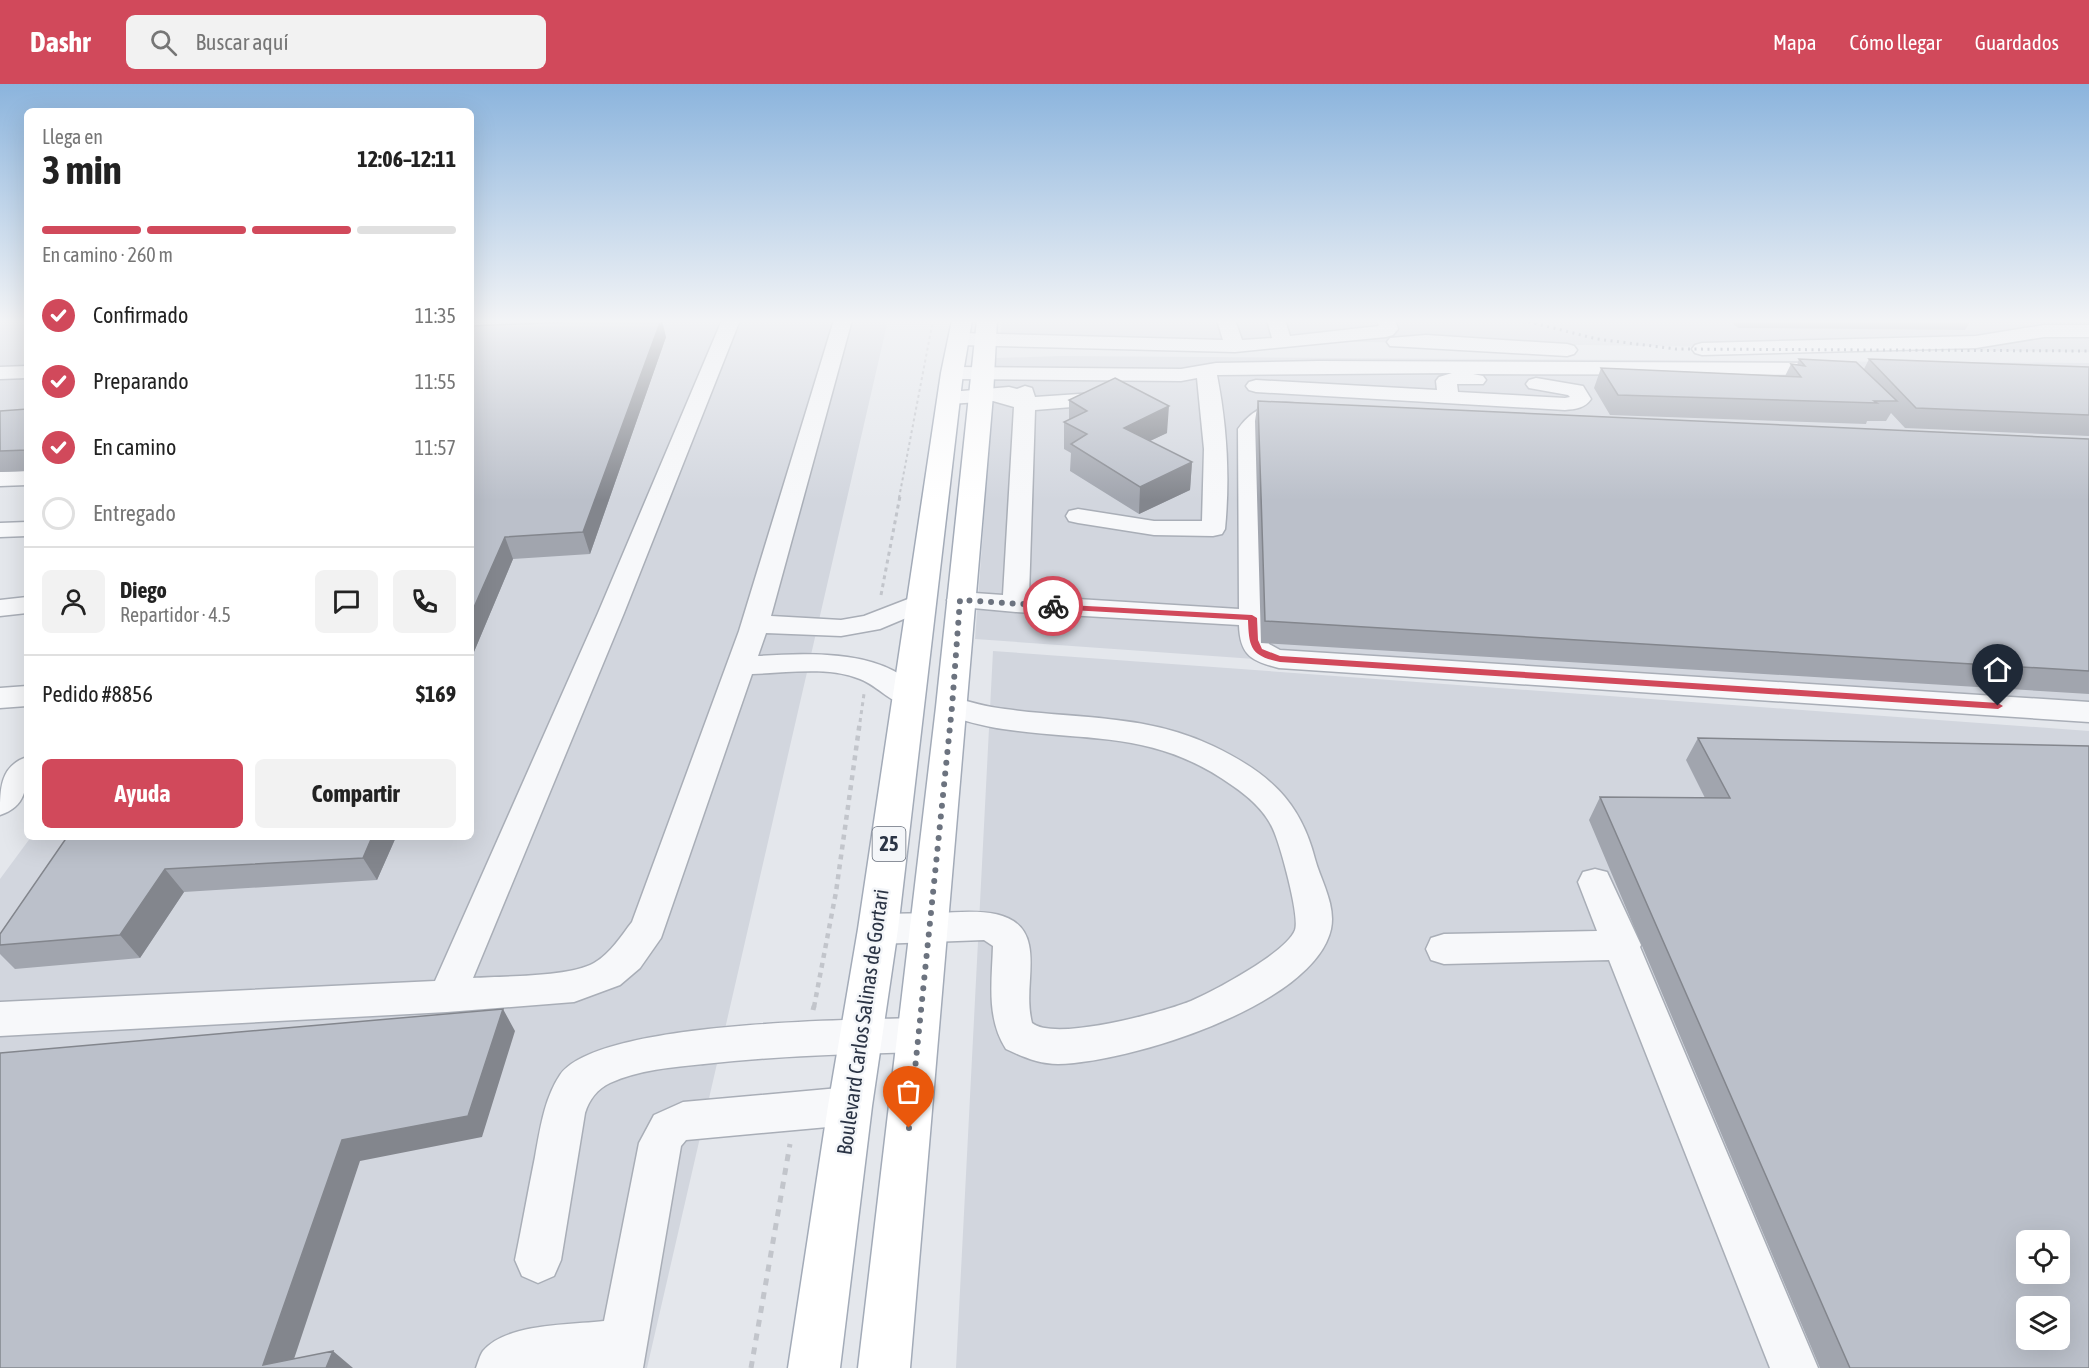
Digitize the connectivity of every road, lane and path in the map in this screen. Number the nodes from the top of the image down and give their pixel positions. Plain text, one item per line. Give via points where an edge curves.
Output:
1 (706, 380) edge
2 (826, 380) edge
3 (964, 380) edge
4 (968, 380) edge
5 (971, 380) edge
6 (1000, 380) edge
7 (1076, 380) edge
8 (1160, 380) edge
9 (1165, 380) edge
10 (1208, 380) edge
11 (1242, 380) edge
12 (1450, 380) edge
13 (1481, 380) edge
14 (1079, 381) junction
15 (1449, 397) junction
16 (1025, 398) junction
17 (1582, 424) edge
18 (24, 478) edge
19 (0, 479) edge
20 (1078, 516) dead end
21 (24, 529) edge
22 (1213, 529) junction
23 (0, 530) edge
24 (1252, 538) junction
25 (960, 600) junction
26 (921, 602) junction
27 (1016, 604) junction
28 (24, 605) edge
29 (0, 608) edge
30 (1252, 618) junction
31 (876, 621) junction
32 (755, 624) junction
33 (740, 665) junction
34 (867, 672) junction
35 (24, 696) edge
36 (908, 697) junction
37 (0, 698) edge
38 (952, 707) junction
39 (2089, 712) edge
40 (24, 772) edge
41 (0, 802) edge
42 (1595, 882) dead end
43 (929, 928) junction
44 (878, 930) junction
45 (1623, 945) junction
46 (1444, 950) dead end
47 (447, 996) junction
48 (0, 1019) edge
49 (918, 1035) junction
50 (862, 1037) junction
51 (806, 1040) junction
52 (850, 1107) junction
53 (794, 1111) junction
54 (538, 1260) dead end
55 (621, 1355) edge
56 (500, 1368) edge
57 (751, 1368) edge
58 (814, 1368) edge
59 (884, 1368) edge
60 (1794, 1368) edge

1 - 47 street
2 - 32 street
3 - 31 path
4 - 26 main road, Boulevard Carlos Salinas de Gortari / 25
5 - 25 main road, 25
6 - 16 street
7 - 14 street
8 - 14 street via 1141,385
9 - 16 street via 1132,395
10 - 22 street via 1214,405
11 - 15 street
12 - 15 street via 1446,381
13 - 15 street via 1567,387 1576,390 1581,399 1565,404
14 - 16 street
16 - 27 street
17 - 24 street via 1300,409 1265,413 1249,429
18 - 19 street
20 - 22 street via 1154,528
21 - 23 street
22 - 24 street
24 - 30 street
25 - 27 street
25 - 38 main road, 25
26 - 31 street
26 - 36 main road, Boulevard Carlos Salinas de Gortari / 25
27 - 30 street
28 - 29 street
30 - 39 street via 1258,651 1280,659
31 - 32 street via 842,628
32 - 33 street
33 - 34 street via 830,664
33 - 47 street via 648,928 627,957 607,974 574,986
34 - 36 street via 885,679
34 - 51 path via 825,953
35 - 37 street
36 - 44 main road, Boulevard Carlos Salinas de Gortari / 25
38 - 43 main road, 25
38 - 43 street via 1011,721 1150,734 1202,753 1275,803 1289,827 1314,914 1310,937 1295,955 1248,990 1212,1009 1106,1043 1053,1048 1029,1044 1018,1035 1011,1018 1011,944 1006,934 984,926
40 - 41 street
42 - 45 street
43 - 44 street
43 - 49 main road, 25
44 - 50 main road, Boulevard Carlos Salinas de Gortari / 25
45 - 46 street
45 - 60 street
47 - 48 street
49 - 50 street
49 - 59 main road, 25
50 - 51 street
50 - 52 main road, Boulevard Carlos Salinas de Gortari / 25
51 - 54 street via 690,1048 614,1061 590,1071 576,1083 565,1108
52 - 53 street
52 - 58 main road, Boulevard Carlos Salinas de Gortari / 25
53 - 55 street via 683,1121 665,1132
53 - 57 path
55 - 56 street via 517,1354

